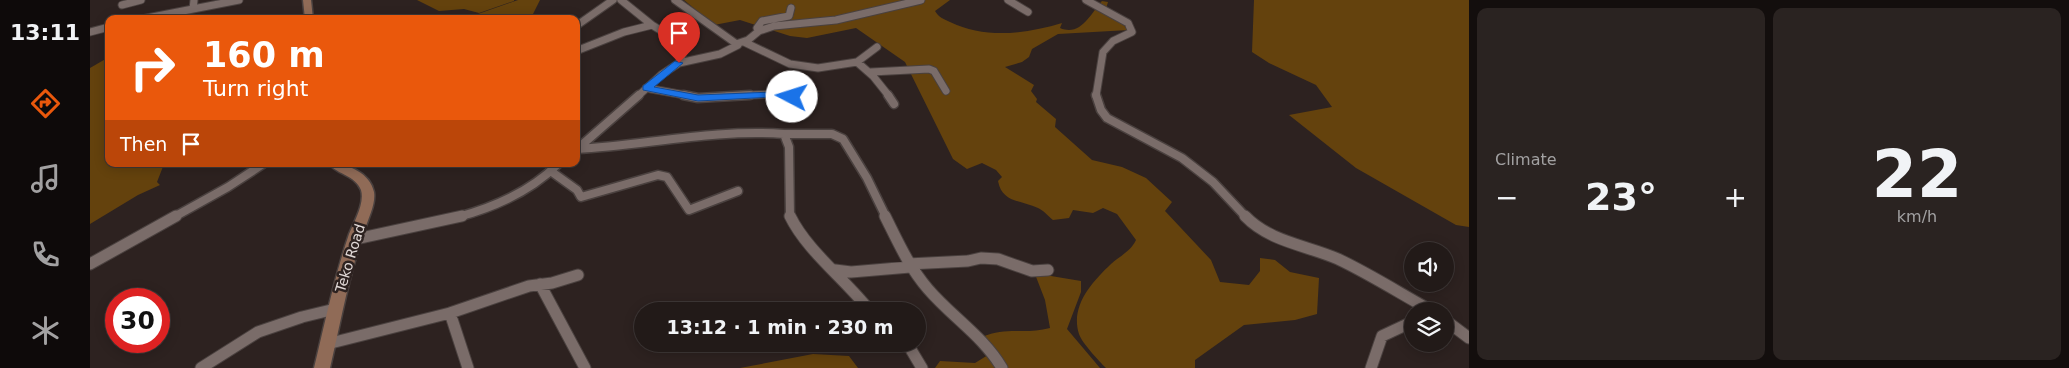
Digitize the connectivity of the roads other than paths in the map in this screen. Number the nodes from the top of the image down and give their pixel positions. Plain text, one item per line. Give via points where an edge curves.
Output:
1 (141, 0) edge
2 (194, 0) edge
3 (240, 0) edge
4 (307, 0) edge
5 (614, 0) edge
6 (622, 0) edge
7 (675, 0) edge
8 (917, 0) edge
9 (1008, 0) edge
10 (1086, 0) edge
11 (122, 5) dead end
12 (791, 8) dead end
13 (193, 9) junction
14 (1028, 12) dead end
15 (162, 15) edge
16 (309, 15) edge
17 (580, 24) edge
18 (652, 25) junction
19 (105, 28) edge
20 (759, 31) junction
21 (90, 32) edge
22 (740, 43) junction
23 (877, 48) dead end
24 (580, 49) edge
25 (857, 62) junction
26 (679, 63) junction
27 (871, 72) junction
28 (646, 88) junction
29 (946, 91) dead end
30 (792, 97) dead end
31 (894, 104) dead end
32 (784, 134) junction
33 (580, 148) edge
34 (580, 150) edge
35 (258, 167) edge
36 (340, 167) edge
37 (556, 167) edge
38 (552, 172) junction
39 (738, 192) dead end
40 (356, 240) junction
41 (90, 264) edge
42 (909, 265) junction
43 (835, 270) junction
44 (1048, 270) dead end
45 (578, 275) dead end
46 (540, 284) junction
47 (862, 302) edge
48 (1415, 302) edge
49 (335, 309) junction
50 (450, 313) junction
51 (1404, 326) edge
52 (1454, 327) edge
53 (1469, 338) edge
54 (326, 344) junction
55 (912, 352) edge
56 (201, 368) edge
57 (322, 368) edge
58 (468, 368) edge
59 (585, 368) edge
60 (922, 368) edge
61 (1002, 368) edge
62 (1371, 368) edge

1 - 11 street
2 - 13 street
3 - 13 street
4 - 16 street
5 - 17 street
6 - 18 street
7 - 22 street
8 - 20 street via 836,20 790,24
9 - 14 street
10 - 48 street via 1132,28 1132,32 1113,41 1103,52 1095,93 1107,118 1182,158 1213,182 1255,226 1295,246 1336,259
12 - 20 street via 789,16 758,24
13 - 15 street
18 - 24 street
18 - 26 street via 683,46
19 - 21 street
20 - 22 street
22 - 25 street via 802,67
22 - 26 street via 720,54
23 - 25 street
25 - 27 street
26 - 28 street
27 - 29 street via 929,68
27 - 31 street
28 - 30 street via 698,98 773,94
28 - 33 street
32 - 34 street via 724,133
32 - 42 street via 832,134 843,139 867,178
32 - 43 street via 789,147 790,217 818,254
35 - 41 street
36 - 40 street, Teko Road via 357,176 368,193
37 - 38 street
38 - 39 street via 577,190 581,197 663,175 689,210
38 - 40 street via 521,194 494,206
40 - 49 street, Teko Road via 347,260
42 - 43 street via 851,272
42 - 44 street via 998,258 1032,271
42 - 61 street via 930,291 992,351
43 - 47 street
45 - 46 street
46 - 50 street
46 - 59 street
49 - 54 street, Teko Road
49 - 56 street via 258,332
50 - 54 street
50 - 58 street via 454,334 462,345
51 - 62 street via 1382,336
52 - 53 street
54 - 57 street, Teko Road
55 - 60 street

